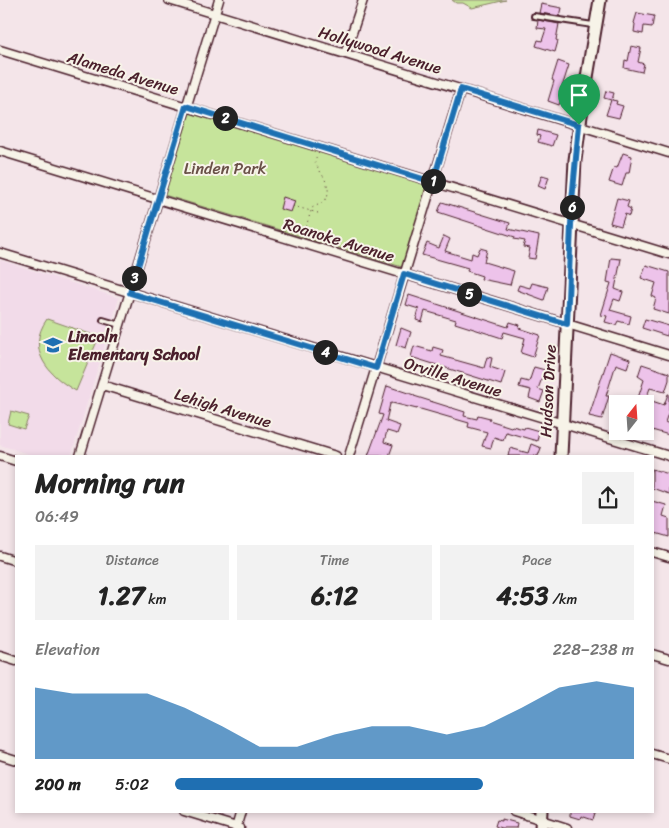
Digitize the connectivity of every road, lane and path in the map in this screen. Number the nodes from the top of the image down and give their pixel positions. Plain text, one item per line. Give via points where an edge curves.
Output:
1 (169, 0) edge
2 (219, 0) edge
3 (362, 0) edge
4 (600, 0) edge
5 (215, 14) junction
6 (534, 16) dead end
7 (596, 26) junction
8 (0, 50) edge
9 (345, 54) junction
10 (461, 89) junction
11 (186, 106) junction
12 (579, 125) junction
13 (320, 147) junction
14 (0, 152) edge
15 (669, 152) edge
16 (433, 182) junction
17 (158, 199) junction
18 (293, 206) dead end
19 (311, 211) junction
20 (318, 213) dead end
21 (572, 225) junction
22 (301, 243) junction
23 (0, 253) edge
24 (669, 254) edge
25 (404, 274) junction
26 (130, 293) junction
27 (103, 320) dead end
28 (567, 324) junction
29 (120, 326) junction
30 (669, 355) edge
31 (376, 368) junction
32 (102, 385) junction
33 (562, 423) junction
34 (80, 455) edge
35 (333, 455) edge
36 (349, 455) edge
37 (561, 455) edge
38 (0, 456) edge
39 (669, 456) edge
40 (15, 461) edge
41 (654, 553) edge
42 (0, 556) edge
43 (669, 557) edge
44 (15, 561) edge
45 (654, 655) edge
46 (0, 656) edge
47 (669, 659) edge
48 (15, 661) edge
49 (0, 755) edge
50 (654, 755) edge
51 (669, 759) edge
52 (15, 760) edge
53 (190, 813) edge
54 (241, 813) edge
55 (520, 813) edge
56 (542, 820) edge
57 (237, 828) edge
58 (567, 828) edge

1 - 5 street, Hollywood Avenue
2 - 5 street
3 - 9 street
4 - 7 street, Hudson Drive
5 - 9 street, Hollywood Avenue
5 - 11 street
6 - 7 lane
7 - 12 street, Hudson Drive
8 - 11 street, Alameda Avenue
9 - 10 street, Hollywood Avenue
10 - 12 street, Hollywood Avenue
10 - 16 street
11 - 13 street, Alameda Avenue
11 - 17 street
12 - 15 street, Hollywood Avenue
12 - 21 street, Hudson Drive
13 - 16 street, Alameda Avenue
13 - 19 path via 315,163 328,192 323,202
14 - 17 street, Roanoke Avenue
16 - 21 street, Alameda Avenue
16 - 25 street
17 - 22 street, Roanoke Avenue
17 - 26 street
18 - 19 path
19 - 20 path
19 - 22 path
21 - 24 street, Alameda Avenue
21 - 28 street, Hudson Drive
22 - 25 street, Roanoke Avenue
23 - 26 street, Orville Avenue
25 - 28 street, Roanoke Avenue
25 - 31 street
26 - 29 street
26 - 31 street, Orville Avenue
27 - 29 lane
28 - 30 street, Roanoke Avenue
28 - 33 street, Hudson Drive
29 - 32 street
31 - 33 street, Orville Avenue
31 - 36 street
32 - 34 street
32 - 35 street, Lehigh Avenue
33 - 37 street, Hudson Drive
33 - 39 street, Orville Avenue
38 - 40 street
41 - 43 street
42 - 44 street
45 - 47 street
46 - 48 street
49 - 52 street
50 - 51 street
53 - 57 street
54 - 57 street
55 - 56 street
56 - 58 street

